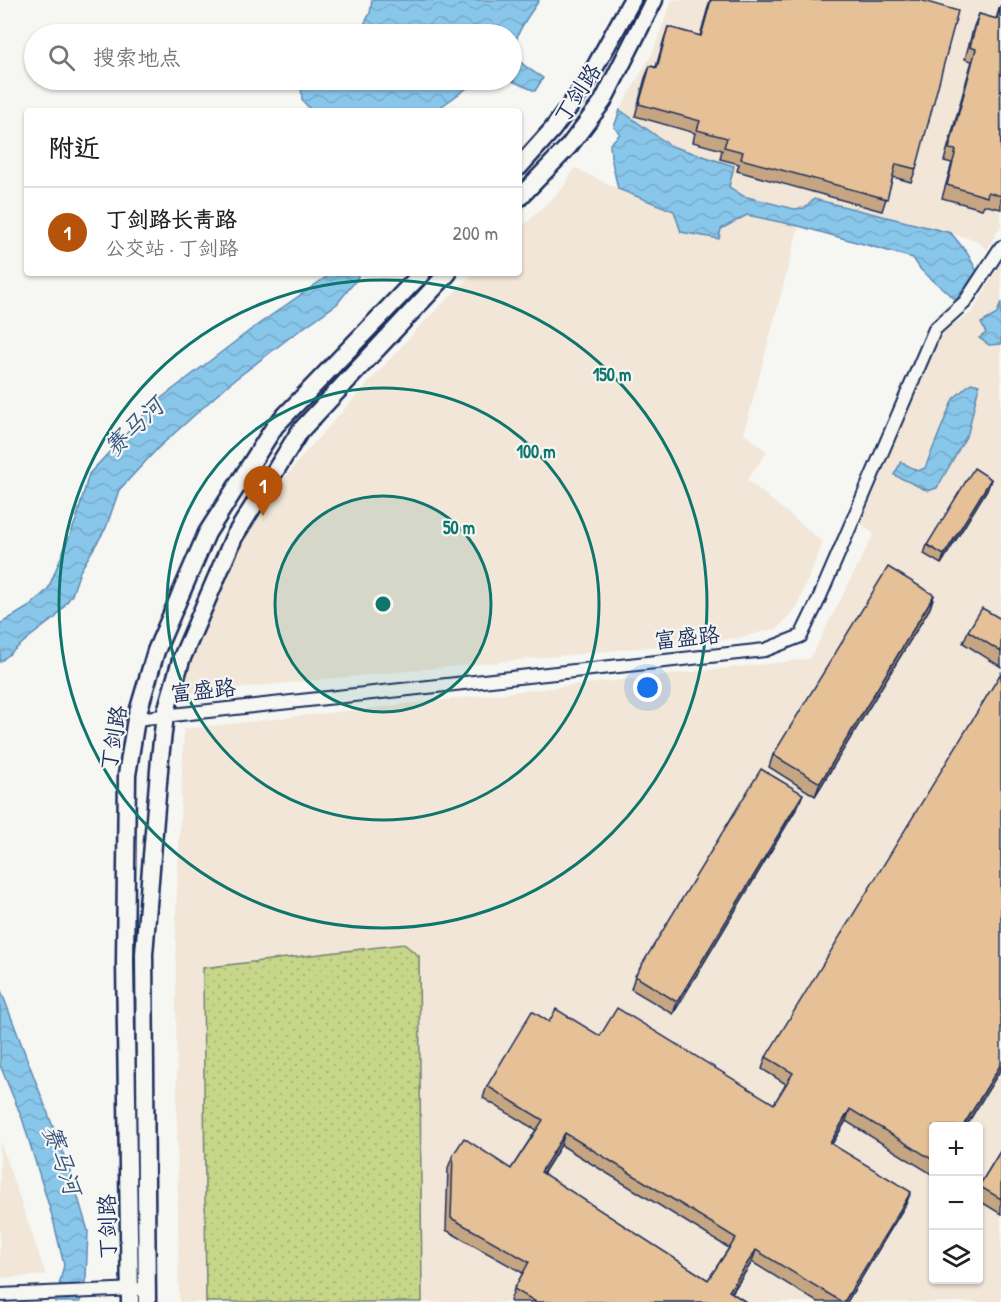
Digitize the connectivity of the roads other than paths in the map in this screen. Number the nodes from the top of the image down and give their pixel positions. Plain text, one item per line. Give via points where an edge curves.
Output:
1 (632, 0) edge
2 (654, 0) edge
3 (522, 164) edge
4 (522, 195) edge
5 (1001, 247) edge
6 (419, 276) edge
7 (445, 276) edge
8 (165, 715) junction
9 (136, 719) junction
10 (0, 1295) edge
11 (138, 1296) edge

1 - 3 main road, 丁剑路 via 584,87
2 - 4 main road, 丁剑路 via 603,101 569,146
5 - 8 street, 富盛路 via 965,302 935,329 801,636 765,650
6 - 9 main road, 丁剑路 via 275,426 207,533 156,651
7 - 8 main road, 丁剑路 via 300,431 234,537 181,660
8 - 9 street, 富盛路
8 - 11 main road, 丁剑路 via 144,954
9 - 11 main road, 丁剑路 via 127,775 126,915
10 - 11 street via 103,1290

